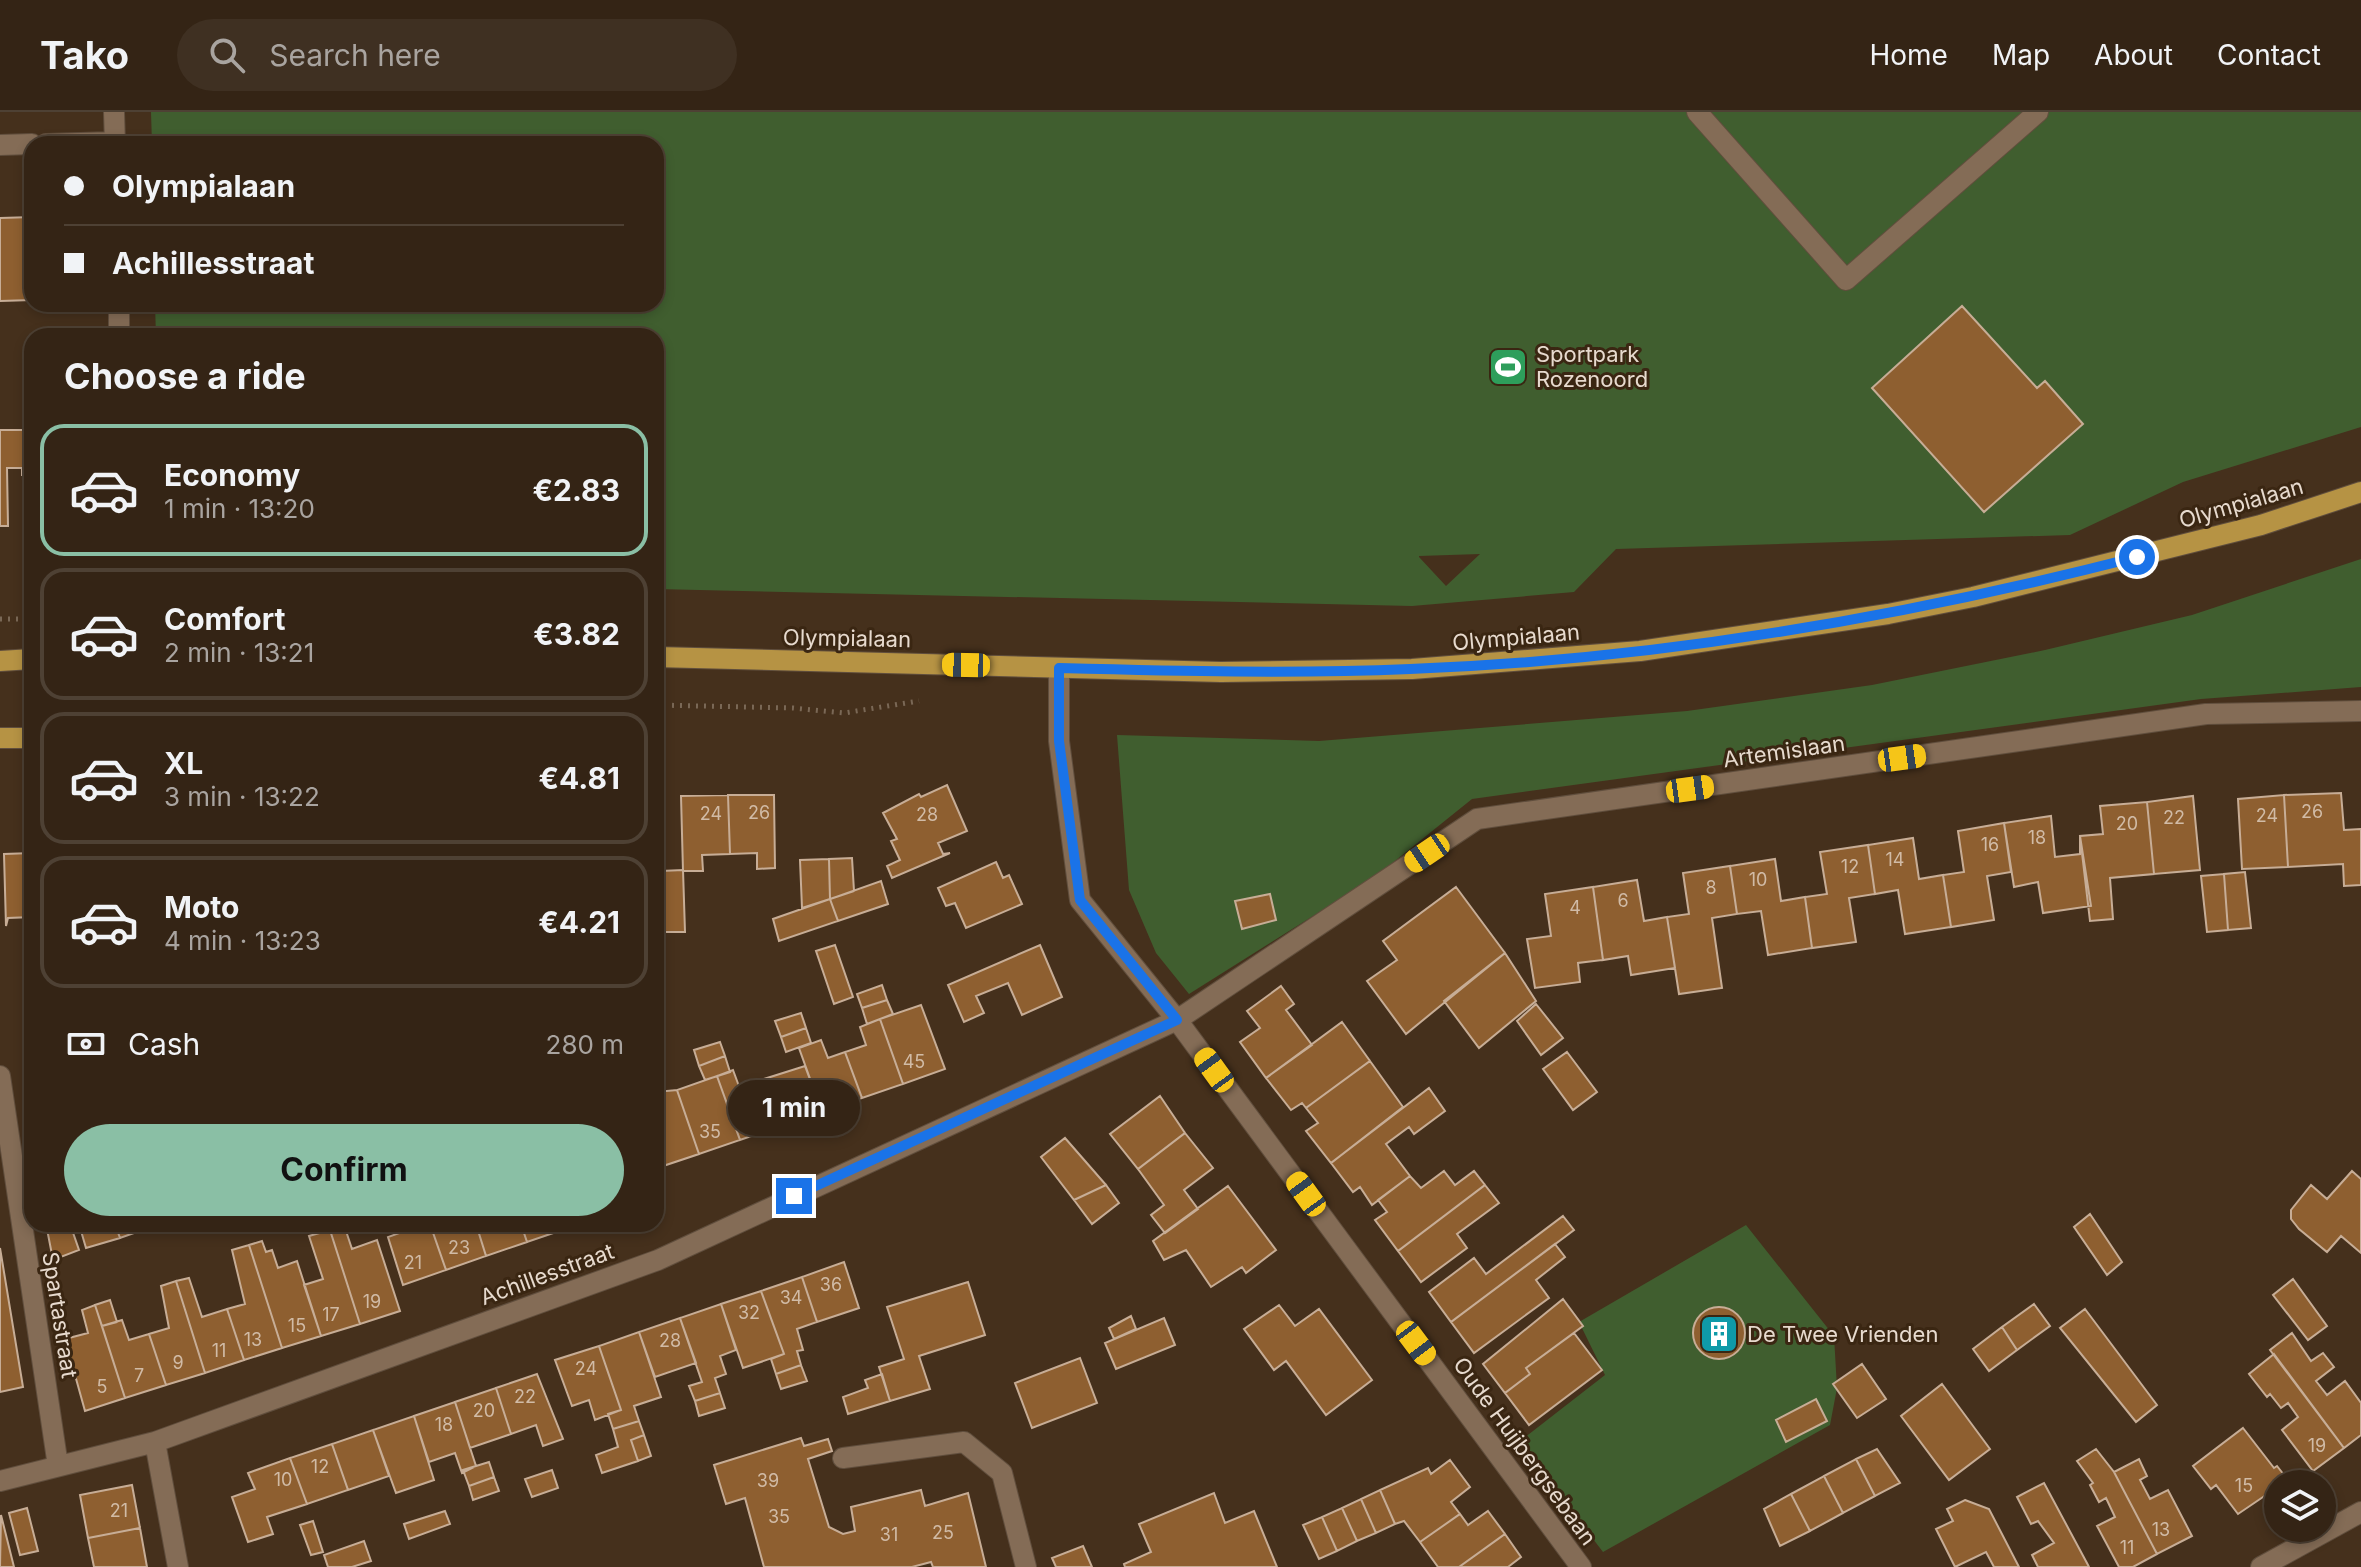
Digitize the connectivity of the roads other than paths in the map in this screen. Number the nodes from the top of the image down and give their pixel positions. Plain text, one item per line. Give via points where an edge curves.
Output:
1 (114, 112) edge
2 (1697, 112) edge
3 (2038, 112) edge
4 (115, 136) edge
5 (24, 144) edge
6 (0, 145) edge
7 (2361, 492) edge
8 (664, 657) edge
9 (24, 660) edge
10 (0, 661) edge
11 (1059, 668) junction
12 (2361, 711) edge
13 (0, 738) edge
14 (24, 738) edge
15 (1177, 1020) junction
16 (0, 1076) edge
17 (24, 1187) edge
18 (30, 1232) edge
19 (155, 1442) junction
20 (843, 1458) dead end
21 (58, 1466) junction
22 (0, 1481) edge
23 (2361, 1512) edge
24 (178, 1567) edge
25 (1026, 1567) edge
26 (1581, 1567) edge
27 (2261, 1567) edge

1 - 4 street
2 - 3 street via 1846,280
5 - 6 street
7 - 11 main road, Olympialaan via 2261,525 2090,569 1888,614 1746,637 1412,669
8 - 11 main road, Olympialaan
9 - 10 main road
11 - 15 street, Oude Huijbergsebaan via 1059,741 1080,900
12 - 15 street, Artemislaan via 2206,714 1477,819
13 - 14 main road
15 - 19 street, Achillesstraat via 658,1260
15 - 26 street, Oude Huijbergsebaan
16 - 17 street, Spartastraat
18 - 21 street, Spartastraat
19 - 21 street, Achillesstraat
19 - 24 street
20 - 25 street via 964,1442 1002,1473
21 - 22 street, Achillesstraat
23 - 27 street

